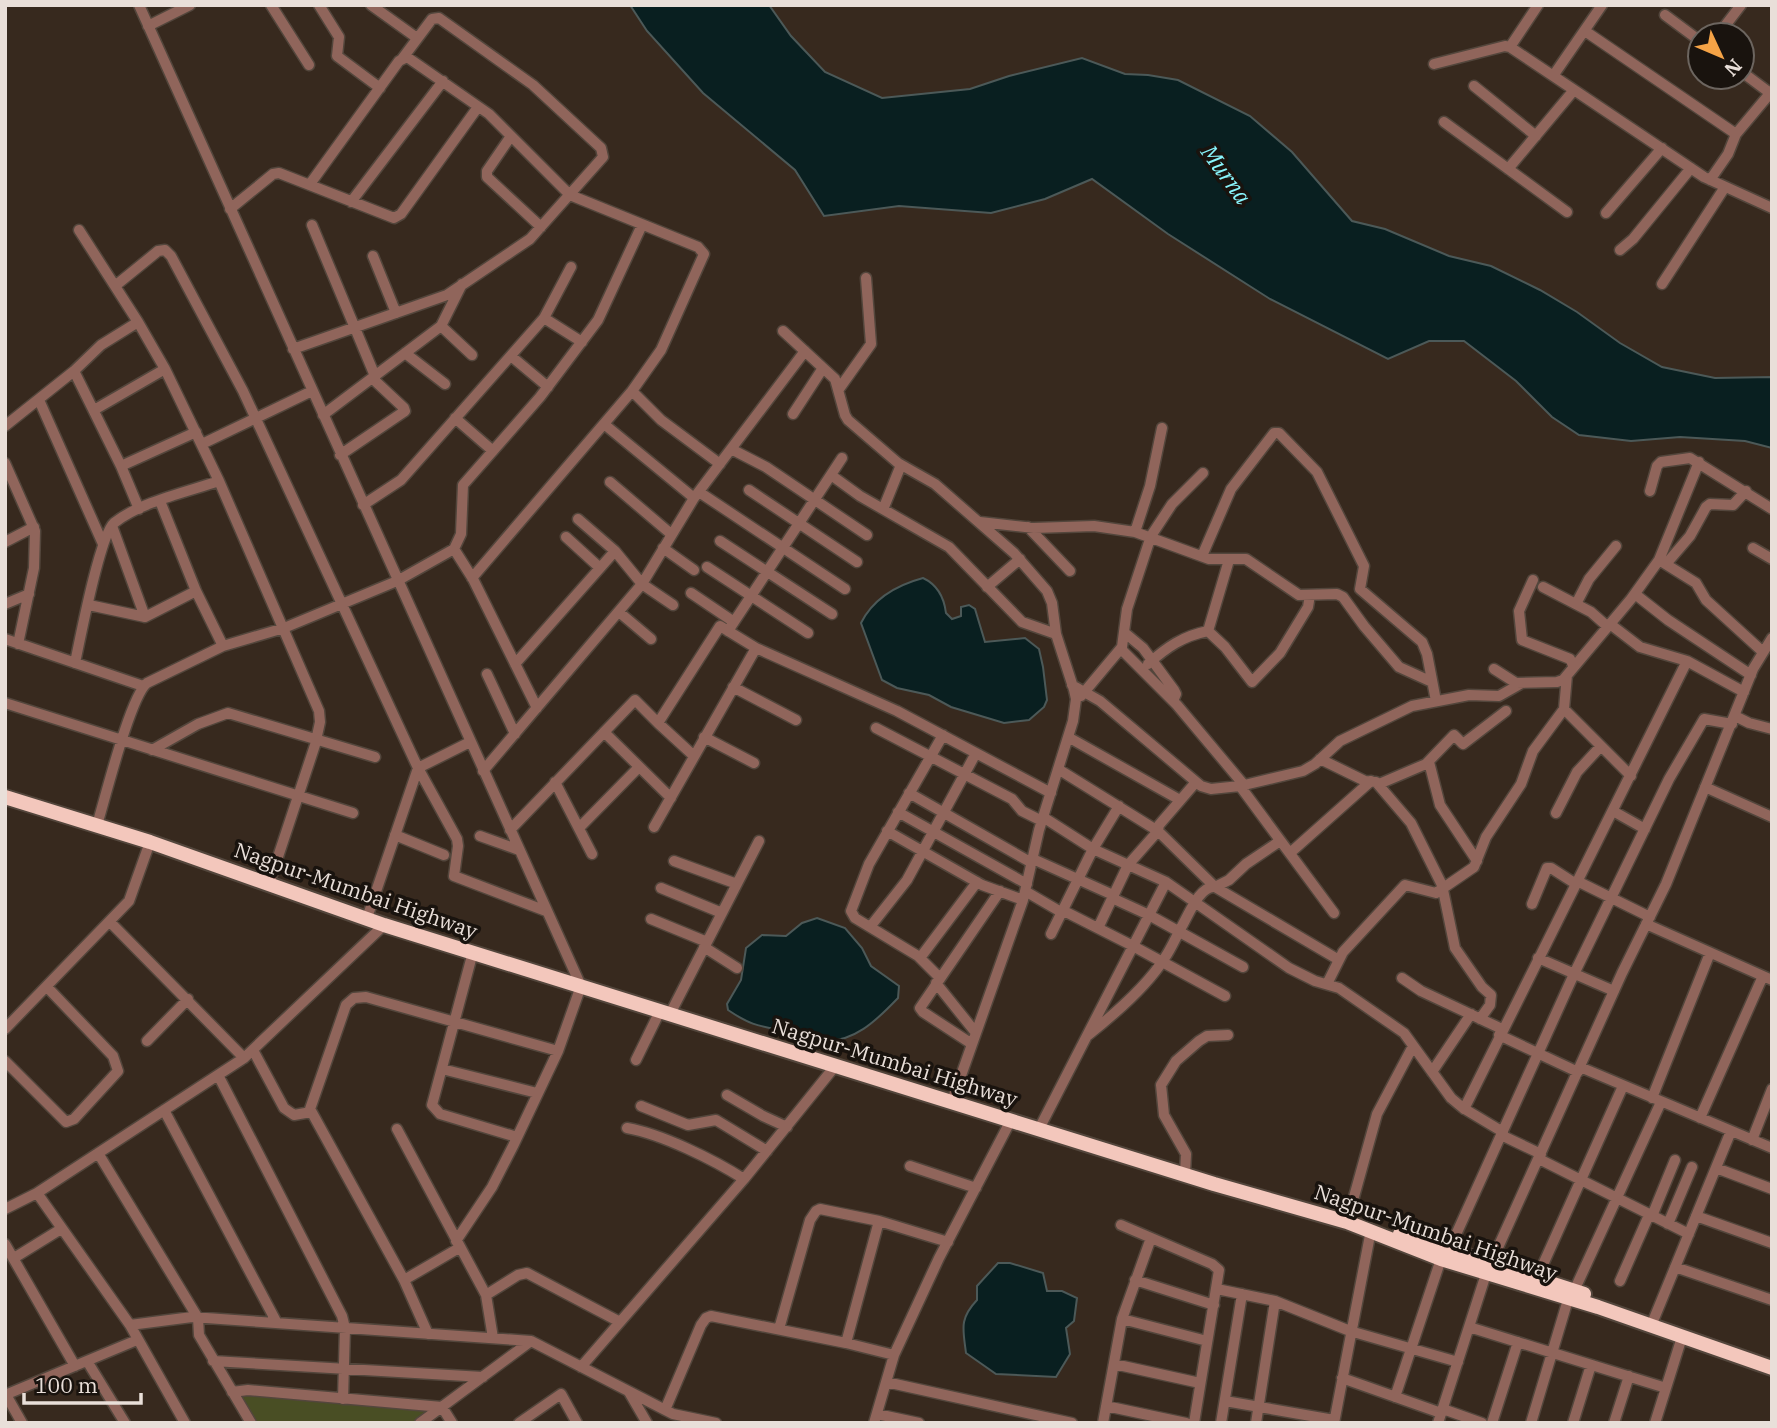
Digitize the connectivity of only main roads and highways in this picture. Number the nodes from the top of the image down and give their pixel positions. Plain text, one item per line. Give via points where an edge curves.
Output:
1 (5, 797) edge
2 (1489, 1269) junction
3 (1571, 1293) junction
4 (1652, 1322) junction
5 (1772, 1359) edge
6 (1772, 1368) edge

1 - 2 highway, Nagpur-Mumbai Highway via 150,842 384,925 1185,1174 1371,1230 1387,1230
2 - 3 highway, Nagpur-Mumbai Highway
2 - 3 highway via 1537,1278
3 - 4 highway
4 - 5 highway
4 - 6 highway

